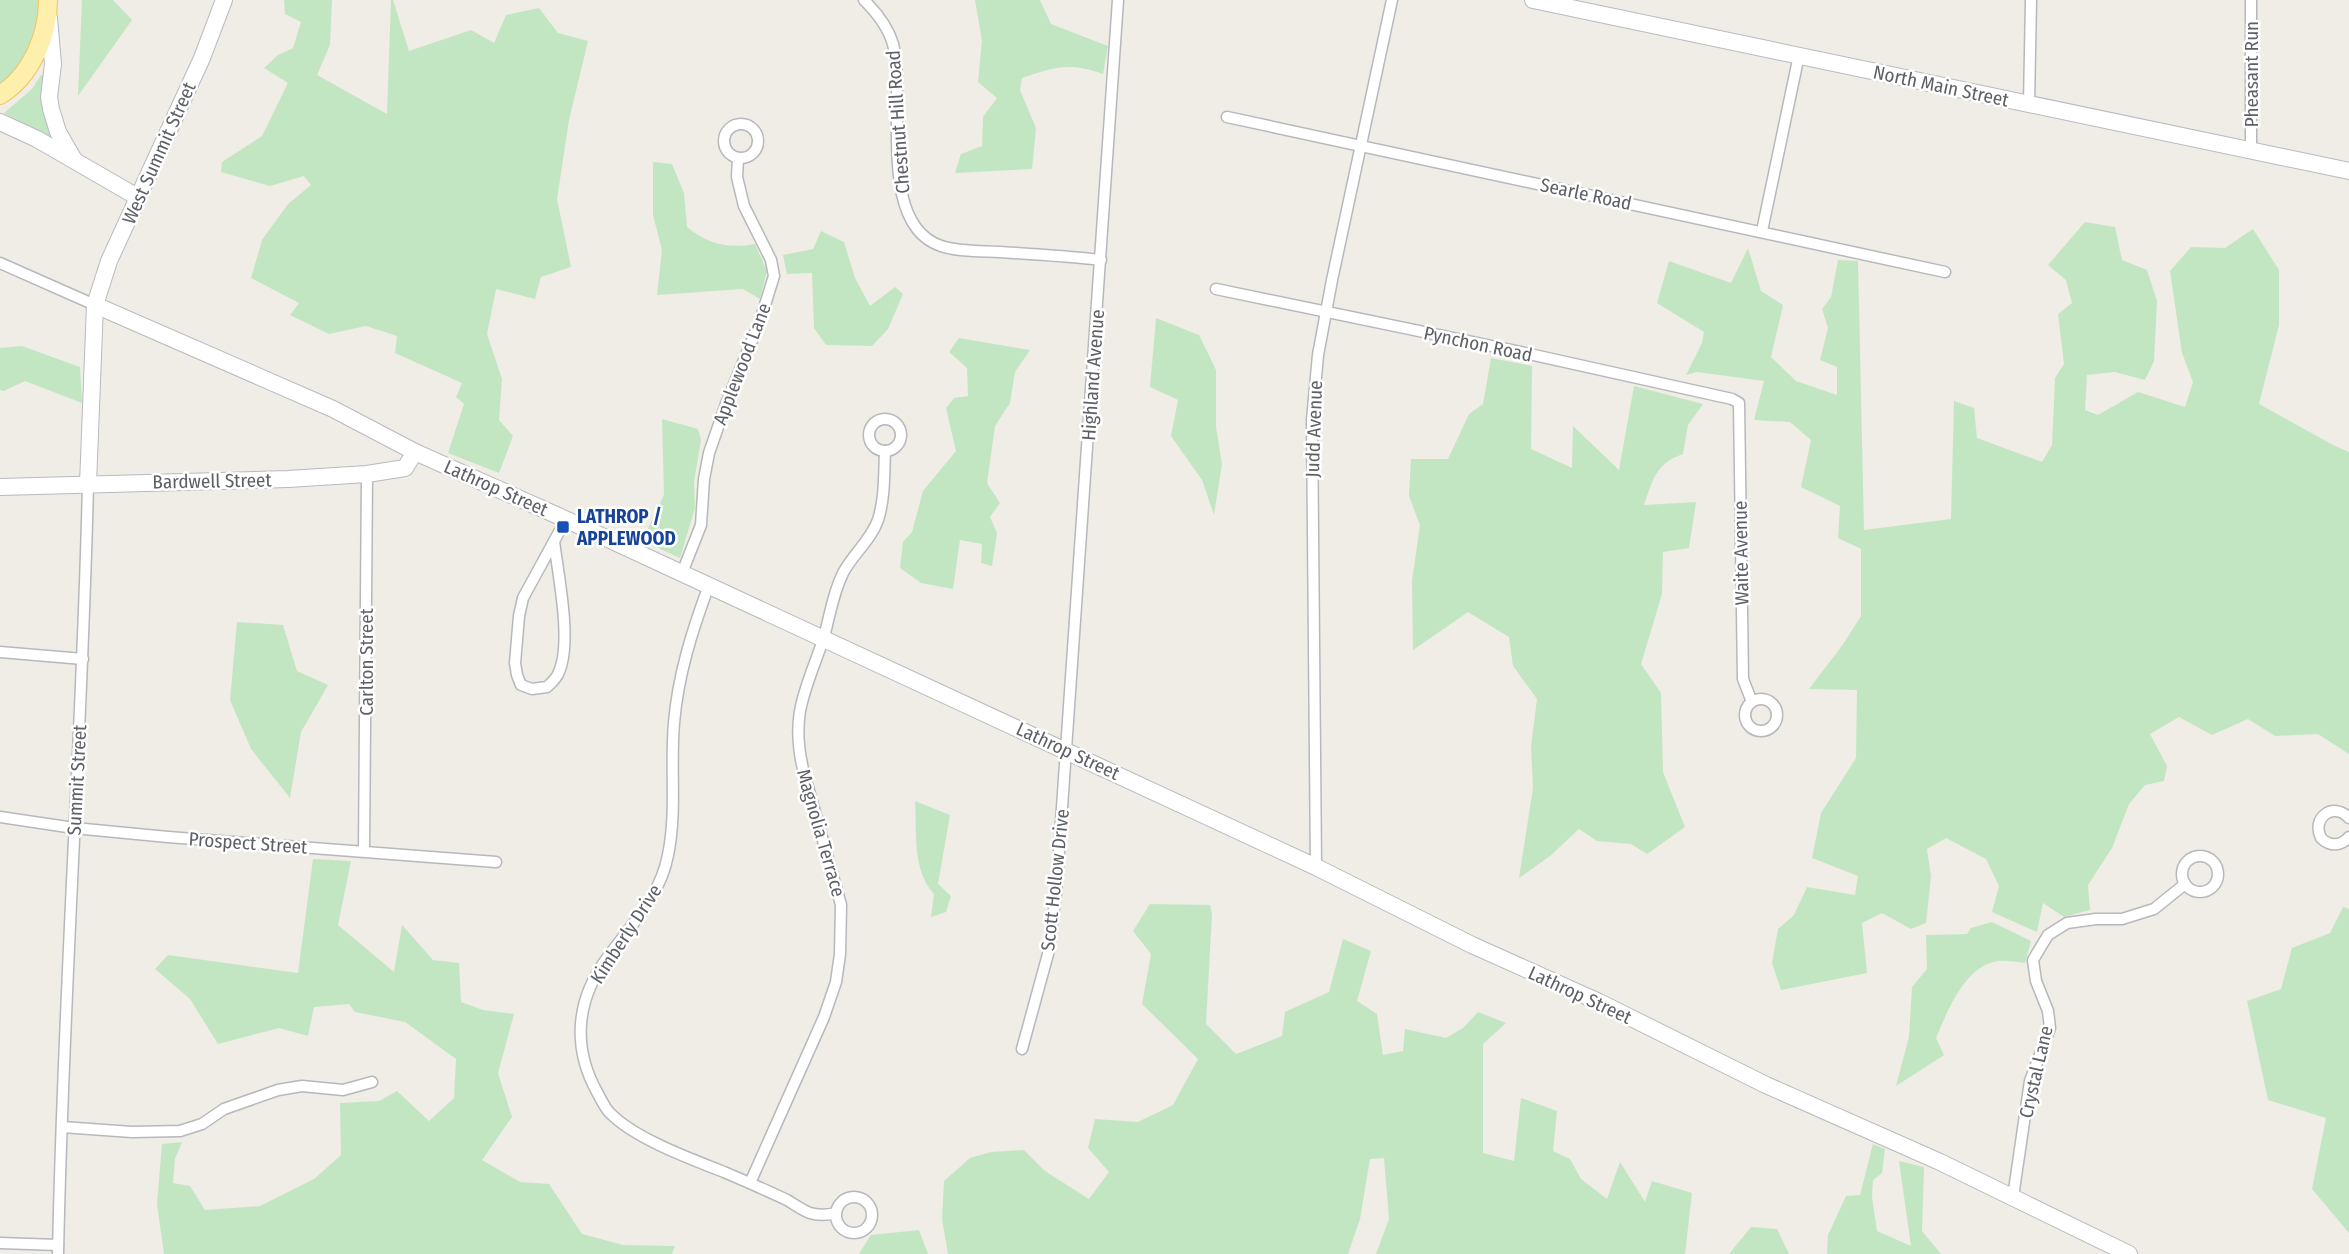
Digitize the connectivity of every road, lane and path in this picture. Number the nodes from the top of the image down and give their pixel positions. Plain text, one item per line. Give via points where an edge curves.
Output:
1 (224, 0) edge
2 (864, 0) edge
3 (1118, 0) edge
4 (1392, 0) edge
5 (1534, 0) edge
6 (2031, 0) edge
7 (2251, 0) edge
8 (48, 6) edge
9 (1799, 55) junction
10 (0, 95) edge
11 (2029, 104) junction
12 (1227, 117) dead end
13 (0, 122) edge
14 (1360, 147) junction
15 (2250, 149) junction
16 (738, 158) dead end
17 (74, 160) junction
18 (2349, 171) edge
19 (139, 198) junction
20 (1762, 231) junction
21 (1101, 260) junction
22 (0, 263) edge
23 (1945, 272) dead end
24 (1216, 289) dead end
25 (95, 305) junction
26 (1325, 313) junction
27 (1739, 403) joint
28 (885, 451) dead end
29 (415, 452) junction
30 (367, 474) junction
31 (88, 484) junction
32 (0, 487) edge
33 (565, 521) junction
34 (554, 541) junction
35 (682, 573) junction
36 (709, 585) junction
37 (823, 638) junction
38 (0, 652) edge
39 (83, 659) junction
40 (1752, 702) dead end
41 (1067, 750) junction
42 (0, 817) edge
43 (2349, 818) edge
44 (74, 828) junction
45 (2349, 837) edge
46 (363, 850) junction
47 (496, 862) dead end
48 (1316, 867) junction
49 (2186, 884) dead end
50 (1022, 1049) dead end
51 (372, 1082) dead end
52 (62, 1126) junction
53 (750, 1183) junction
54 (2012, 1197) junction
55 (836, 1213) dead end
56 (0, 1243) edge
57 (58, 1249) edge
58 (2129, 1254) edge

1 - 19 street, West Summit Street
2 - 21 street, Chestnut Hill Road via 893,44 904,204 924,236 941,246 966,250
3 - 21 street, Highland Avenue
4 - 14 street, Judd Avenue
5 - 9 street, North Main Street
6 - 11 street
7 - 15 street, Pheasant Run
8 - 10 main road via 43,36 29,65
8 - 17 street via 51,109
9 - 11 street, North Main Street
9 - 20 street
11 - 15 street, North Main Street
12 - 14 street, Searle Road
13 - 17 street
14 - 20 street, Searle Road
14 - 26 street, Judd Avenue
15 - 18 street, North Main Street
16 - 35 street, Applewood Lane via 744,205 774,276 709,453 701,525
17 - 19 street
19 - 25 street, West Summit Street via 109,261
20 - 23 street, Searle Road
21 - 41 street, Highland Avenue
22 - 25 street, Lathrop Street
24 - 26 street, Pynchon Road
25 - 29 street, Lathrop Street via 333,409
25 - 31 street, Summit Street
26 - 27 street, Pynchon Road
26 - 48 street, Judd Avenue via 1312,420
27 - 40 street, Waite Avenue via 1743,680
28 - 37 street, Magnolia Terrace via 879,516 838,582
29 - 30 street, Bardwell Street via 405,468
29 - 33 street, Lathrop Street
30 - 31 street, Bardwell Street
30 - 46 street, Carlton Street
31 - 32 street, Bardwell Street
31 - 39 street, Summit Street
33 - 34 street
33 - 35 street, Lathrop Street
34 - 34 street via 523,597 519,616 519,682 532,689 547,687 560,668 564,609
35 - 36 street, Lathrop Street
36 - 37 street, Lathrop Street
36 - 53 street, Kimberly Drive via 678,681 671,838 664,875 593,981 580,1035 586,1073 610,1114 664,1147
37 - 41 street, Lathrop Street
37 - 53 street, Magnolia Terrace via 800,706 798,748 838,886 840,954 824,1017
38 - 39 street
39 - 44 street, Summit Street
41 - 48 street, Lathrop Street
41 - 50 street, Scott Hollow Drive via 1053,926
42 - 44 street, Prospect Street
43 - 45 street via 2331,811 2320,818 2318,827 2321,838 2331,844
44 - 46 street, Prospect Street
44 - 52 street, Summit Street
46 - 47 street, Prospect Street
48 - 54 street, Lathrop Street via 1763,1084
49 - 54 street, Crystal Lane via 2154,909 2122,919 2067,923 2048,935 2033,960 2050,1028 2030,1081
51 - 52 street via 343,1090 302,1086 278,1090 180,1131
52 - 57 street, Summit Street
53 - 55 street, Kimberly Drive via 811,1213
54 - 58 street, Lathrop Street
56 - 57 street

